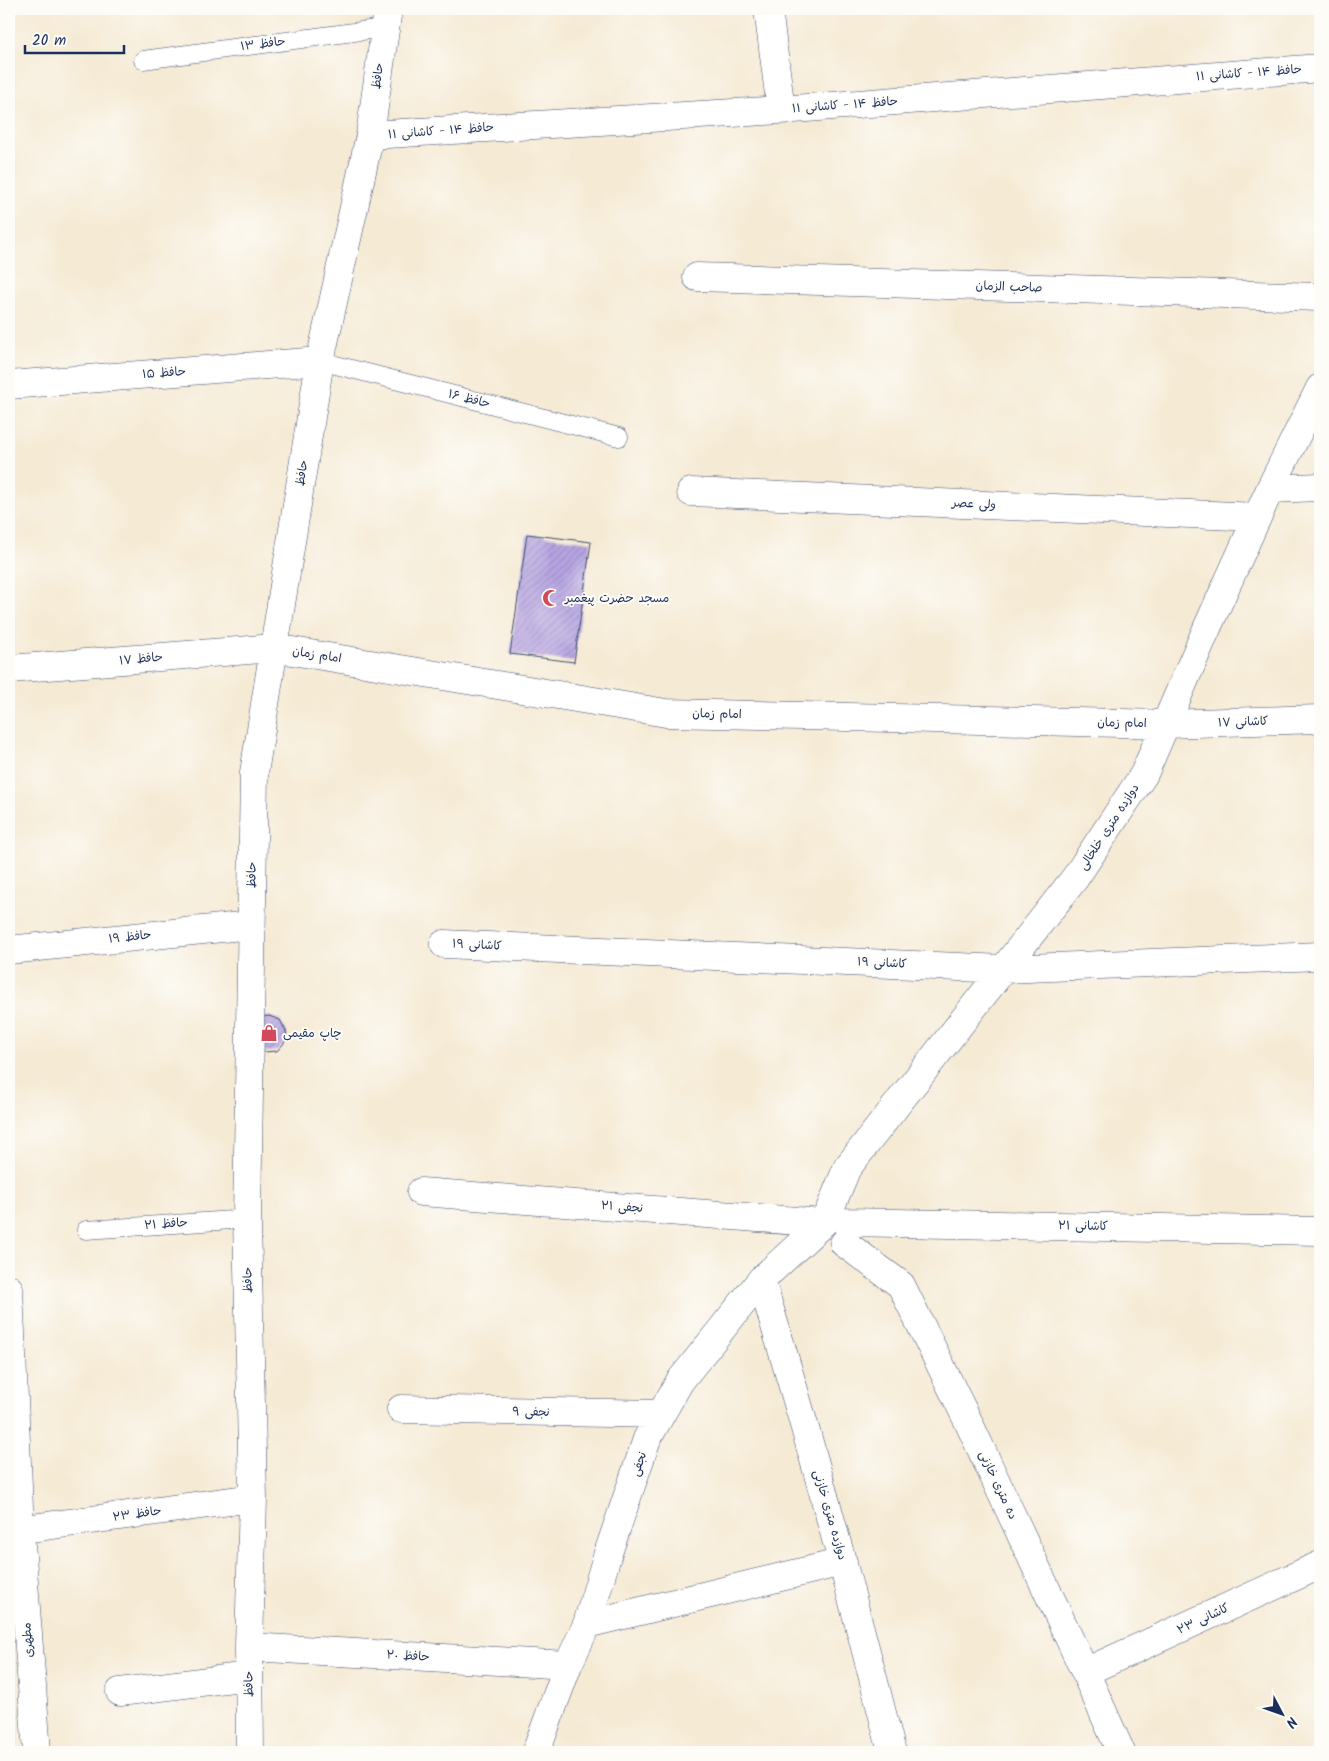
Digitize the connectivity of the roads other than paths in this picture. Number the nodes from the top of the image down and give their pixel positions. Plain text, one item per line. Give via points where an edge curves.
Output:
1 (768, 9) edge
2 (386, 18) edge
3 (142, 60) dead end
4 (1320, 68) edge
5 (781, 110) junction
6 (370, 136) junction
7 (697, 277) dead end
8 (1320, 297) edge
9 (320, 361) junction
10 (9, 386) edge
11 (1320, 388) edge
12 (618, 438) dead end
13 (1320, 487) edge
14 (1270, 489) junction
15 (691, 492) dead end
16 (1258, 517) junction
17 (274, 648) junction
18 (9, 669) edge
19 (1320, 719) edge
20 (1166, 724) junction
21 (251, 925) junction
22 (444, 944) dead end
23 (9, 950) edge
24 (1320, 956) edge
25 (1004, 969) junction
26 (421, 1192) dead end
27 (247, 1218) junction
28 (832, 1226) junction
29 (86, 1230) dead end
30 (1320, 1231) edge
31 (761, 1280) junction
32 (9, 1289) edge
33 (401, 1409) dead end
34 (661, 1414) junction
35 (253, 1498) junction
36 (14, 1531) edge
37 (842, 1562) junction
38 (1320, 1565) edge
39 (587, 1624) junction
40 (249, 1647) junction
41 (568, 1666) junction
42 (1085, 1672) junction
43 (249, 1676) junction
44 (120, 1692) dead end
45 (37, 1752) edge
46 (250, 1752) edge
47 (536, 1752) edge
48 (892, 1752) edge
49 (1120, 1752) edge

1 - 5 street
2 - 3 lane, حافظ ۱۳
2 - 6 street, حافظ
4 - 5 street, حافظ ۱۴ - کاشانی ۱۱
5 - 6 street, حافظ ۱۴ - کاشانی ۱۱
6 - 9 street, حافظ
7 - 8 street, صاحب الزمان
9 - 10 street, حافظ ۱۵
9 - 12 lane, حافظ ۱۶
9 - 17 street, حافظ
11 - 14 street, دوازده متری خلخالی
13 - 14 street
14 - 16 street, دوازده متری خلخالی
15 - 16 street, ولی عصر
16 - 20 street, دوازده متری خلخالی
17 - 18 street, حافظ ۱۷
17 - 20 street, امام زمان via 666,713
17 - 21 street, حافظ via 254,773
19 - 20 street, کاشانی ۱۷
20 - 25 street, دوازده متری خلخالی via 1144,774 1076,878
21 - 23 street, حافظ ۱۹
21 - 27 street, حافظ
22 - 25 street, کاشانی ۱۹
24 - 25 street, کاشانی ۱۹
25 - 28 street, دوازده متری خلخالی via 847,1168
26 - 28 street, نجفی ۲۱
27 - 29 lane, حافظ ۲۱
27 - 35 street, حافظ
28 - 30 street, کاشانی ۲۱
28 - 31 street, نجفی
28 - 42 street, ده متری خازنی via 901,1285
31 - 34 street, نجفی via 680,1381
31 - 37 street, دوازده متری خازنی
32 - 36 street, مطهری
33 - 34 street, نجفی ۹
34 - 39 street, نجفی via 647,1439
35 - 36 street, حافظ ۲۳
35 - 40 street, حافظ
36 - 45 street, مطهری
37 - 39 street
37 - 48 street, دوازده متری خازنی
38 - 42 street, کاشانی ۲۳
39 - 41 street, نجفی
40 - 41 street, حافظ ۲۰
40 - 43 street, حافظ
41 - 47 street, نجفی
42 - 49 street, ده متری خازنی
43 - 44 street
43 - 46 street, حافظ

